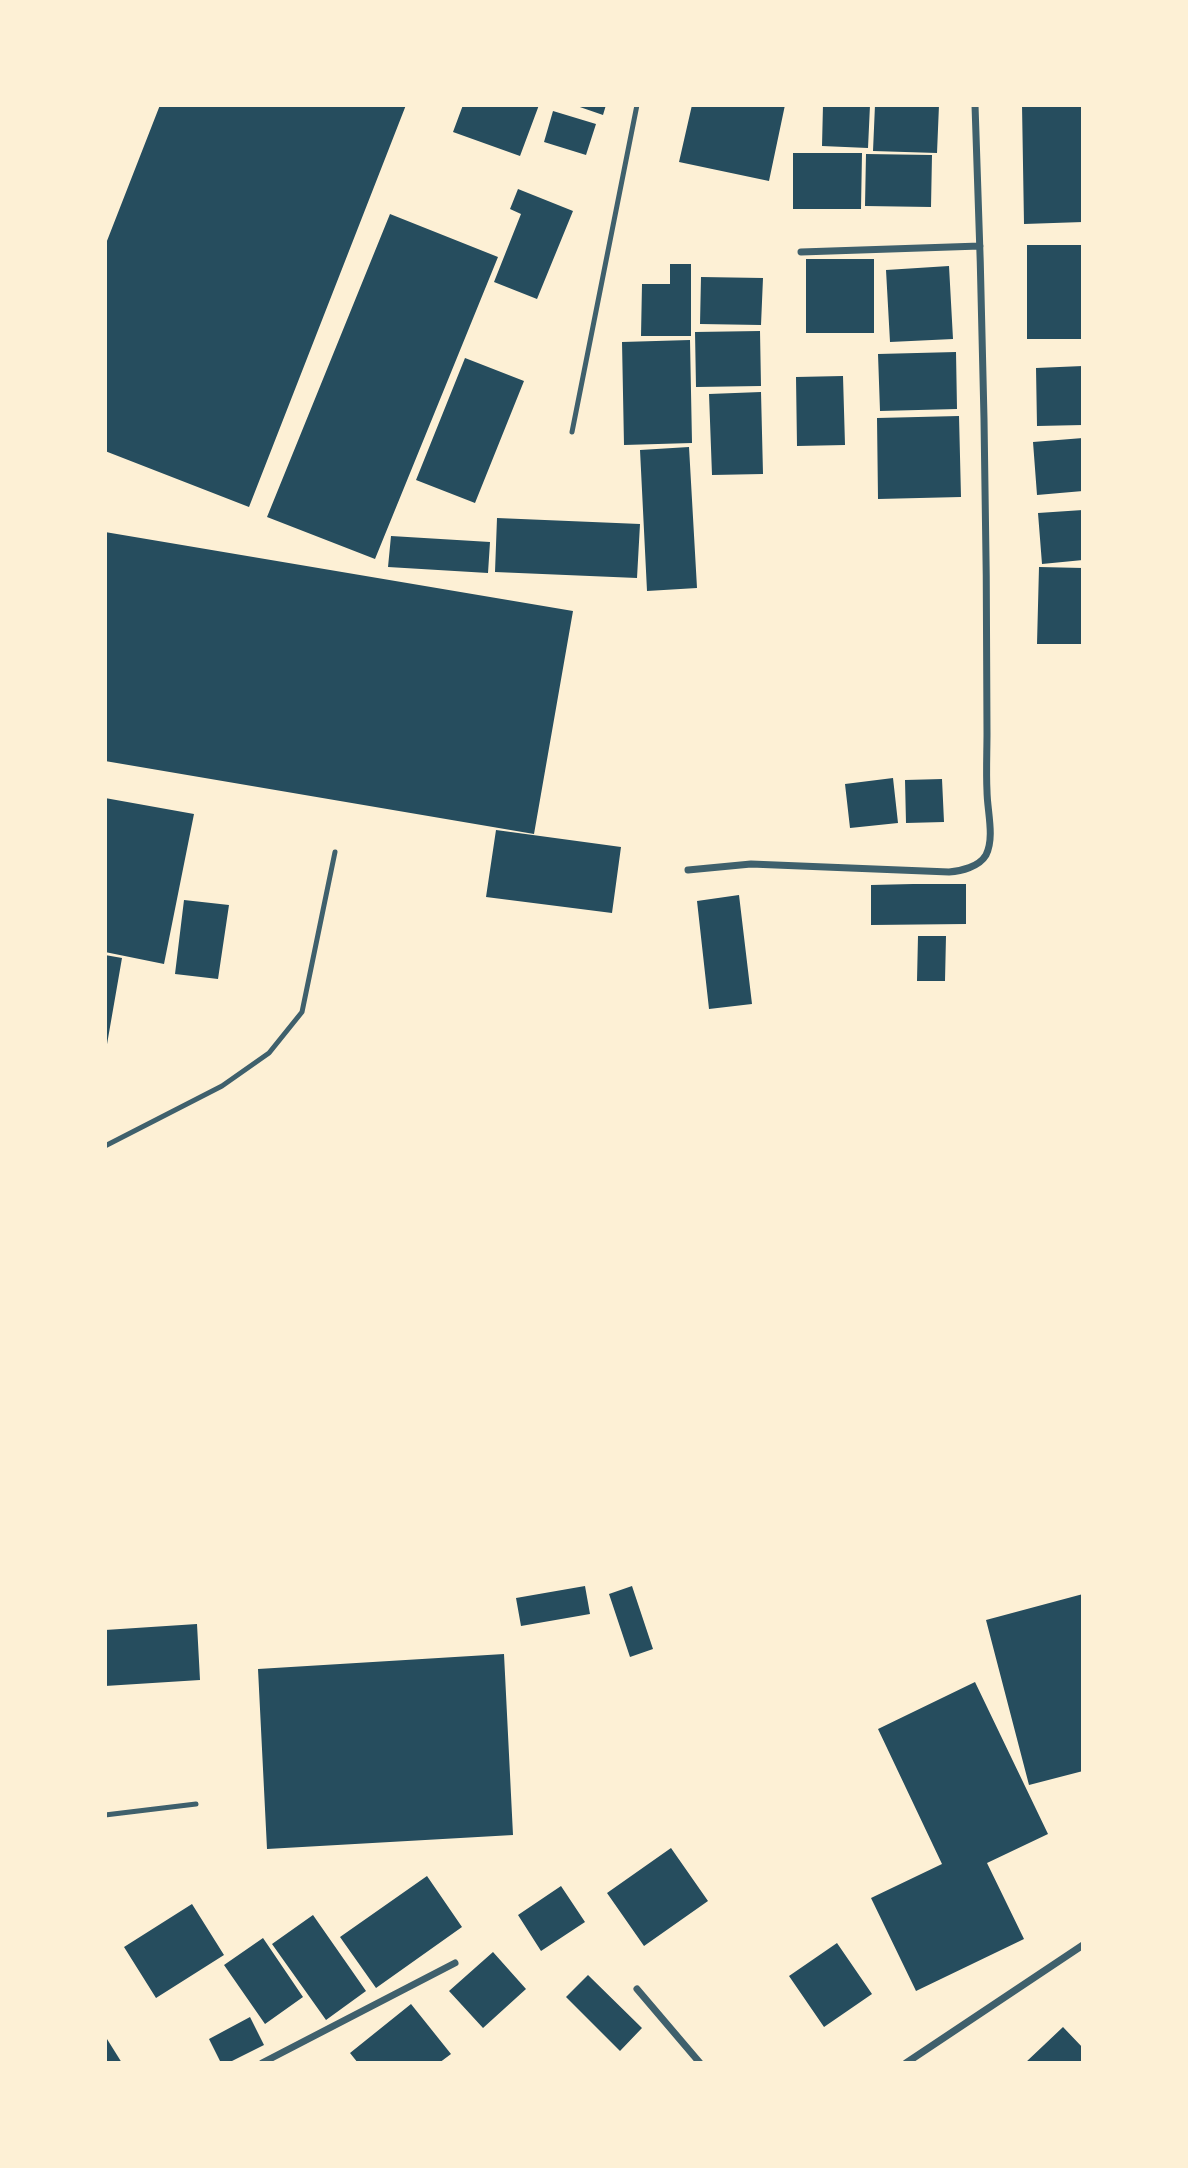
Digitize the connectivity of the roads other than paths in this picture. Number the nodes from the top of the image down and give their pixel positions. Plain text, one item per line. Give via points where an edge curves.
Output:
1 (637, 105) edge
2 (975, 105) edge
3 (980, 246) junction
4 (801, 253) dead end
5 (572, 432) dead end
6 (335, 852) dead end
7 (688, 870) dead end
8 (105, 1146) edge
9 (196, 1804) dead end
10 (105, 1815) edge
11 (1083, 1945) edge
12 (455, 1963) dead end
13 (637, 1989) dead end
14 (262, 2063) edge
15 (700, 2063) edge
16 (906, 2063) edge

1 - 5 lane
2 - 3 street
3 - 4 street
3 - 7 street via 986,855 963,871 949,872 751,864
6 - 8 lane via 302,1012 269,1053 232,1079
9 - 10 lane
11 - 16 street
12 - 14 street
13 - 15 street

